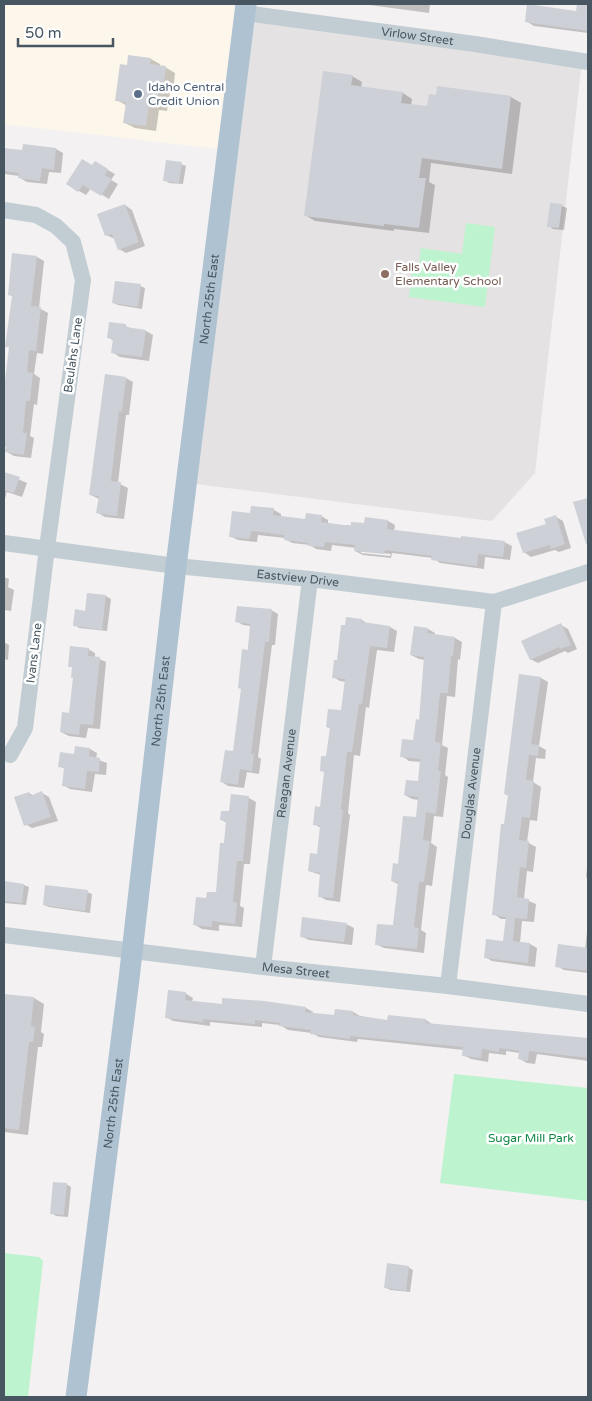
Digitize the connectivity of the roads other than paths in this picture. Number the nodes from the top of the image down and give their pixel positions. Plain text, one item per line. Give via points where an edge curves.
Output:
1 (245, 8) edge
2 (588, 62) edge
3 (4, 210) edge
4 (4, 543) edge
5 (47, 548) junction
6 (176, 566) junction
7 (588, 572) edge
8 (310, 579) junction
9 (494, 602) junction
10 (10, 755) dead end
11 (4, 935) edge
12 (132, 951) junction
13 (263, 967) junction
14 (448, 986) junction
15 (588, 1004) edge
16 (76, 1397) edge

1 - 2 street, Virlow Street
1 - 6 main road, North 25th East
3 - 5 street, Beulahs Lane via 36,215 56,226 73,242 83,280
4 - 5 street, Eastview Drive
5 - 6 street, Eastview Drive
5 - 10 street, Ivans Lane via 25,728
6 - 8 street, Eastview Drive
6 - 12 main road, North 25th East
7 - 9 street, Eastview Drive
8 - 9 street, Eastview Drive
8 - 13 street, Reagan Avenue
9 - 14 street, Douglas Avenue
11 - 12 street, Mesa Street
12 - 13 street, Mesa Street
12 - 16 main road, North 25th East
13 - 14 street, Mesa Street
14 - 15 street, Mesa Street

